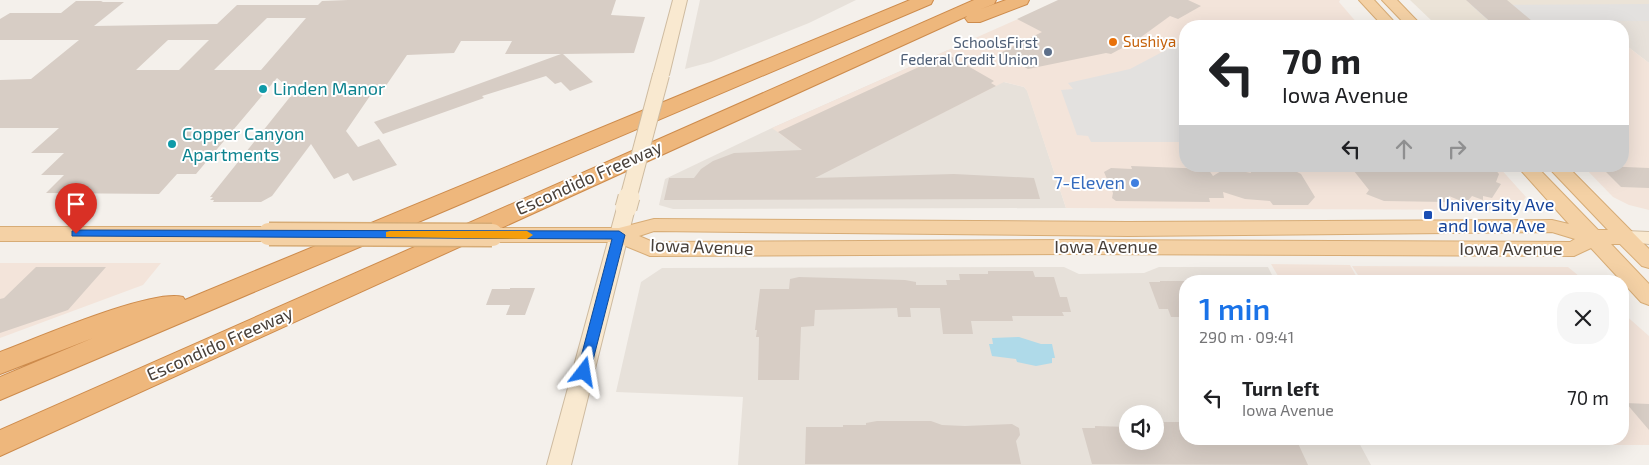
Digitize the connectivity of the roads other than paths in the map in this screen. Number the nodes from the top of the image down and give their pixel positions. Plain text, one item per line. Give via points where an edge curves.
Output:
1 (680, 0) edge
2 (925, 0) edge
3 (988, 0) edge
4 (1021, 0) edge
5 (1366, 0) edge
6 (1389, 0) edge
7 (1385, 20) edge
8 (1409, 20) edge
9 (815, 76) junction
10 (1532, 172) edge
11 (1562, 172) edge
12 (0, 234) edge
13 (619, 235) junction
14 (1593, 237) junction
15 (1626, 237) junction
16 (1649, 238) edge
17 (1649, 261) edge
18 (1628, 275) edge
19 (1629, 276) edge
20 (239, 289) junction
21 (1649, 297) edge
22 (251, 330) junction
23 (0, 363) edge
24 (0, 389) edge
25 (0, 444) edge
26 (0, 458) edge
27 (559, 465) edge

1 - 13 street, bridge
2 - 20 highway, Escondido Freeway
3 - 9 highway, Escondido Freeway
4 - 9 highway
5 - 7 main road
6 - 8 main road
9 - 22 highway, Escondido Freeway
10 - 14 main road
11 - 15 main road
12 - 13 main road, Iowa Avenue, bridge
13 - 14 main road, Iowa Avenue via 650,249 1574,249
13 - 27 street
14 - 15 main road, Iowa Avenue
14 - 18 main road
15 - 16 street, Iowa Avenue
15 - 17 main road
19 - 21 main road
20 - 23 highway via 130,314
20 - 24 highway, Escondido Freeway
22 - 25 highway, Escondido Freeway
22 - 26 highway

